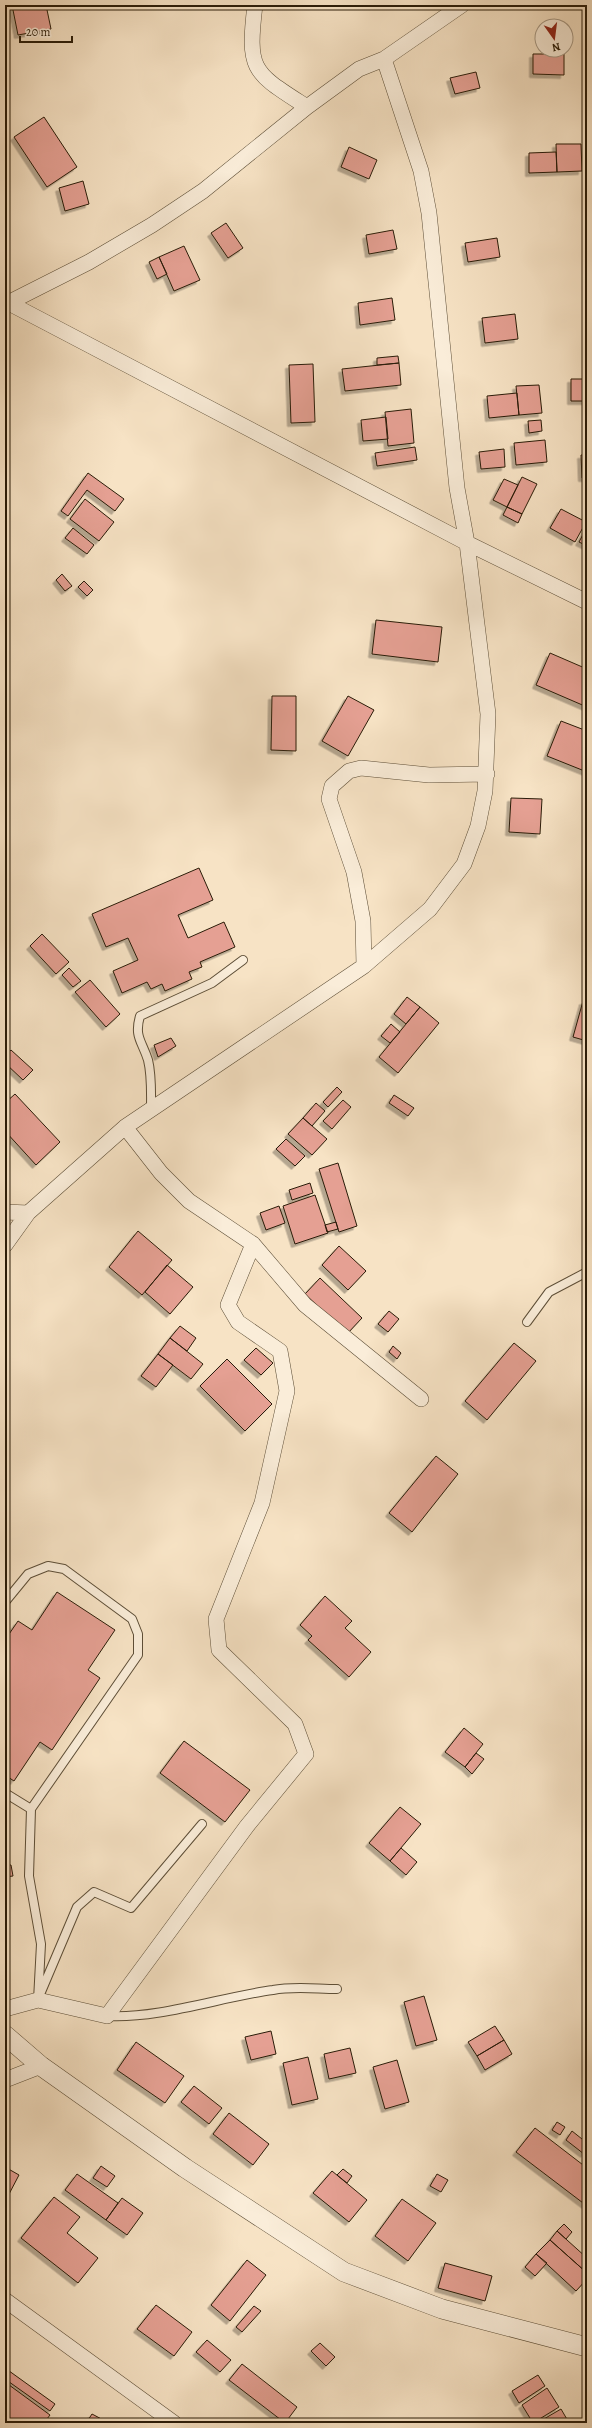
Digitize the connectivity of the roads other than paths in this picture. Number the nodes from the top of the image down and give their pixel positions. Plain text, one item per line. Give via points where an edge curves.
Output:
1 (255, 5) edge
2 (462, 5) edge
3 (384, 59) junction
4 (307, 107) junction
5 (6, 302) edge
6 (467, 542) junction
7 (587, 602) edge
8 (487, 774) junction
9 (243, 960) dead end
10 (364, 966) junction
11 (151, 1110) junction
12 (125, 1127) junction
13 (5, 1212) edge
14 (28, 1213) junction
15 (253, 1244) junction
16 (5, 1246) edge
17 (587, 1272) edge
18 (527, 1322) dead end
19 (421, 1399) dead end
20 (5, 1602) edge
21 (5, 1793) edge
22 (31, 1809) junction
23 (202, 1824) dead end
24 (337, 1989) dead end
25 (38, 2000) junction
26 (5, 2009) edge
27 (107, 2016) junction
28 (5, 2035) edge
29 (41, 2066) junction
30 (5, 2080) edge
31 (5, 2300) edge
32 (587, 2347) edge
33 (169, 2421) edge

1 - 4 street via 251,37 252,57 264,79
2 - 3 street
3 - 4 street via 359,69
3 - 6 street via 421,171 429,213 457,488
4 - 5 street via 203,191 152,225 89,262
5 - 6 street
6 - 7 street
6 - 8 street via 488,714
8 - 10 street via 478,826 464,864 430,909
8 - 10 street via 428,775 361,768 349,770 332,786 329,798 354,872 363,921
9 - 11 lane via 212,983 140,1016 136,1029 148,1061
10 - 11 street
11 - 12 street
12 - 14 street
12 - 15 street via 161,1173 189,1201
13 - 14 street
14 - 16 street
15 - 19 street via 305,1305
15 - 27 street via 228,1305 238,1322 280,1350 287,1391 262,1503 216,1619 219,1650 296,1724 306,1754 247,1826
17 - 18 lane via 549,1292
20 - 22 lane via 28,1574 48,1566 64,1569 132,1619 138,1634 138,1655
21 - 22 lane
22 - 25 lane via 29,1876 41,1944
23 - 25 lane via 131,1908 94,1892 77,1907
24 - 27 lane via 274,1989 204,2004 121,2017
25 - 26 street
25 - 27 street
28 - 29 street
29 - 30 street
29 - 32 street via 185,2168 344,2272 442,2308
31 - 33 street

